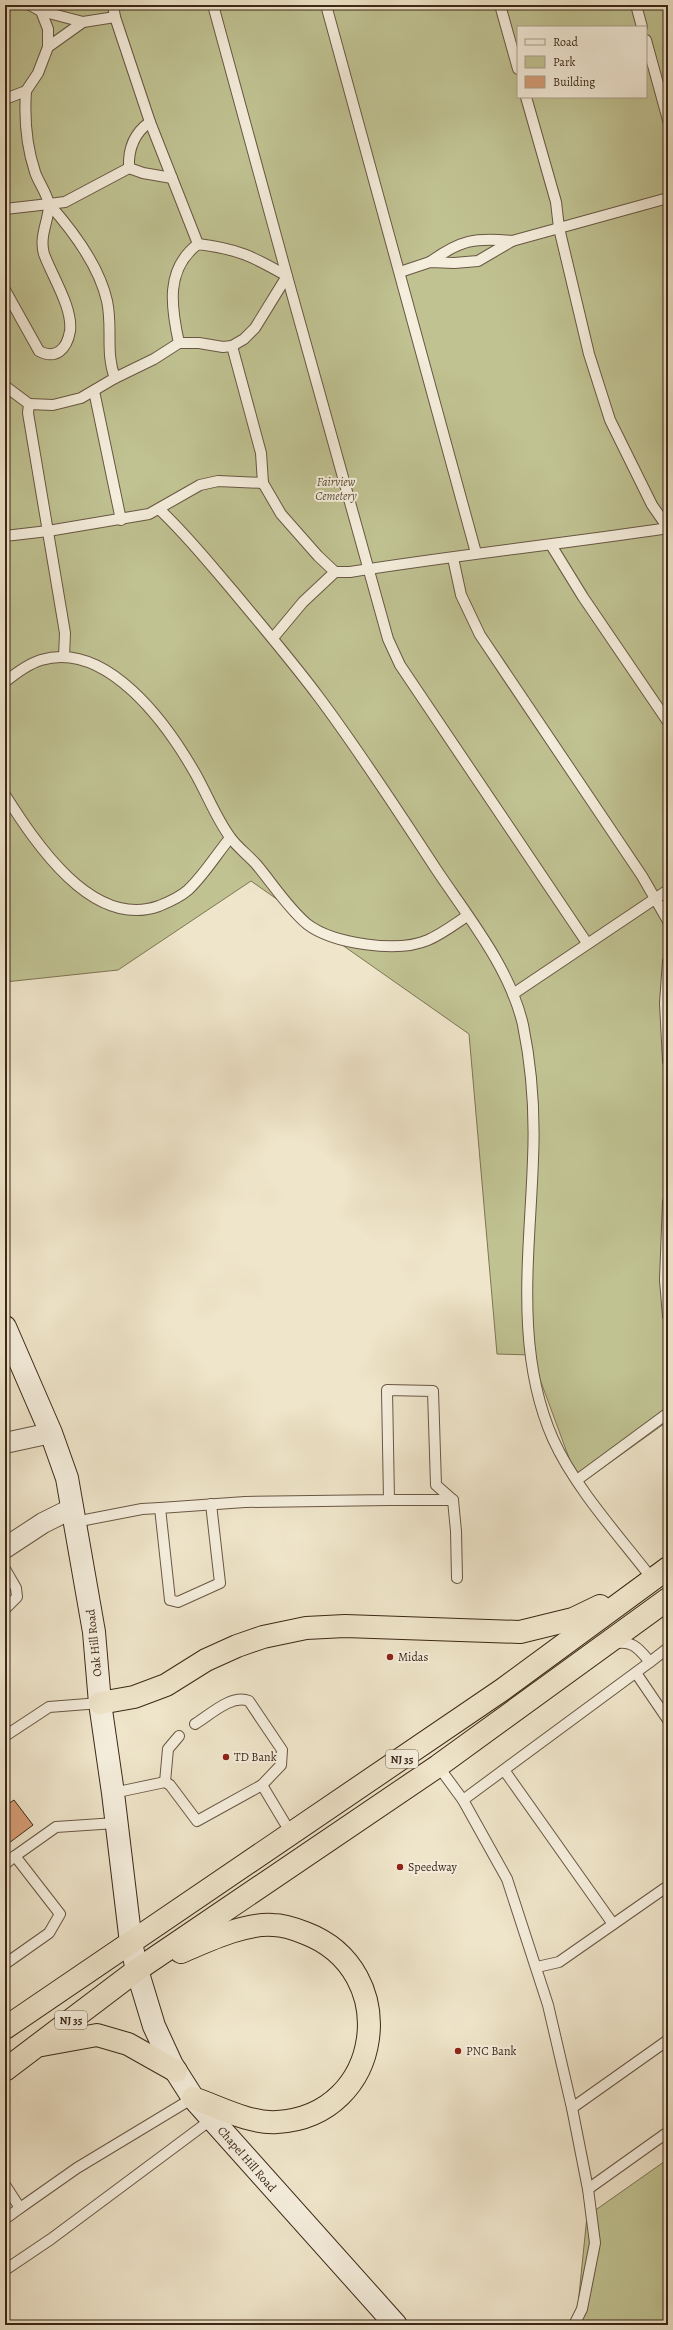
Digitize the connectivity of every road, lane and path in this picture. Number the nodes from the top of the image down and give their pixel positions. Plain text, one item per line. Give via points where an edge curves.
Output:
1 (8, 5) edge
2 (30, 5) edge
3 (113, 5) edge
4 (213, 5) edge
5 (326, 5) edge
6 (500, 5) edge
7 (636, 5) edge
8 (5, 7) edge
9 (41, 11) junction
10 (115, 17) junction
11 (83, 22) junction
12 (642, 26) edge
13 (647, 44) edge
14 (48, 46) junction
15 (517, 65) edge
16 (26, 91) junction
17 (526, 98) edge
18 (5, 99) edge
19 (668, 120) edge
20 (150, 122) junction
21 (129, 168) junction
22 (172, 178) junction
23 (668, 198) edge
24 (49, 204) junction
25 (5, 209) edge
26 (559, 228) junction
27 (512, 241) junction
28 (198, 244) junction
29 (430, 262) junction
30 (400, 272) junction
31 (287, 276) junction
32 (5, 290) edge
33 (179, 343) junction
34 (232, 346) junction
35 (115, 378) junction
36 (5, 386) edge
37 (94, 391) junction
38 (29, 404) junction
39 (263, 483) junction
40 (159, 509) junction
41 (120, 520) junction
42 (668, 528) edge
43 (48, 531) junction
44 (5, 536) edge
45 (552, 545) junction
46 (476, 553) junction
47 (453, 558) junction
48 (368, 569) junction
49 (335, 572) junction
50 (273, 638) junction
51 (64, 657) junction
52 (5, 682) edge
53 (668, 722) edge
54 (5, 795) edge
55 (230, 838) junction
56 (668, 890) edge
57 (654, 899) junction
58 (467, 916) junction
59 (668, 922) edge
60 (587, 943) junction
61 (668, 961) edge
62 (513, 994) junction
63 (668, 1061) edge
64 (668, 1202) edge
65 (668, 1316) edge
66 (5, 1327) edge
67 (668, 1413) edge
68 (51, 1433) junction
69 (5, 1443) edge
70 (577, 1480) junction
71 (389, 1500) junction
72 (452, 1500) junction
73 (211, 1504) junction
74 (160, 1508) junction
75 (74, 1515) junction
76 (5, 1548) edge
77 (5, 1569) edge
78 (660, 1574) edge
79 (457, 1578) dead end
80 (668, 1599) edge
81 (5, 1610) edge
82 (639, 1634) junction
83 (606, 1646) junction
84 (668, 1648) edge
85 (650, 1662) junction
86 (636, 1673) junction
87 (100, 1703) junction
88 (668, 1720) edge
89 (195, 1724) dead end
90 (5, 1736) edge
91 (179, 1736) dead end
92 (438, 1766) junction
93 (504, 1770) junction
94 (165, 1782) junction
95 (262, 1785) junction
96 (113, 1793) junction
97 (463, 1800) junction
98 (116, 1823) junction
99 (292, 1834) junction
100 (15, 1856) junction
101 (5, 1864) edge
102 (668, 1886) edge
103 (613, 1924) junction
104 (131, 1943) junction
105 (5, 1964) edge
106 (537, 1967) junction
107 (137, 1970) junction
108 (6, 2025) edge
109 (668, 2040) edge
110 (37, 2046) junction
111 (5, 2070) edge
112 (176, 2071) junction
113 (194, 2098) junction
114 (572, 2108) junction
115 (212, 2119) junction
116 (668, 2132) edge
117 (5, 2185) edge
118 (588, 2189) junction
119 (20, 2208) junction
120 (5, 2219) edge
121 (5, 2270) edge
122 (396, 2325) edge
123 (574, 2325) edge

1 - 8 lane
2 - 9 lane
3 - 10 lane
4 - 31 lane
5 - 30 lane
6 - 15 lane
7 - 12 lane
9 - 11 lane
9 - 14 lane via 48,29
10 - 11 lane
10 - 20 lane
11 - 14 lane
13 - 19 lane
14 - 16 lane via 38,73
16 - 18 lane
16 - 24 lane via 25,128 29,152
17 - 26 lane via 556,202
20 - 21 lane via 131,143
20 - 22 lane
21 - 22 lane
21 - 24 lane via 65,202
22 - 28 lane
23 - 26 lane
24 - 25 lane
24 - 32 lane via 42,240 44,253 68,314 70,330 62,350 54,355 46,355 39,351
24 - 35 lane via 72,230 101,284 109,317 109,362
26 - 27 lane
26 - 42 lane via 589,354 610,420 645,491
27 - 29 lane via 478,261
27 - 29 lane via 488,238 468,242 451,247
28 - 31 lane via 250,255
28 - 33 lane via 188,252 177,270 172,286 172,315
29 - 30 lane
30 - 46 lane
31 - 34 lane via 255,328
31 - 48 lane
33 - 34 lane
33 - 35 lane via 154,359
34 - 39 lane via 261,453
35 - 37 lane
36 - 38 lane
37 - 38 lane via 81,398 53,406
37 - 41 lane
38 - 43 lane via 28,413
39 - 40 lane via 218,481 200,485
39 - 49 lane via 281,514
40 - 41 lane via 149,514
40 - 50 lane via 178,527
41 - 43 lane
42 - 45 lane
43 - 44 lane
43 - 51 lane via 65,633
45 - 46 lane
45 - 53 lane via 583,597
46 - 47 lane
47 - 48 lane
47 - 57 lane via 461,595 480,635 642,876
48 - 49 lane
48 - 60 lane via 388,639 400,665
49 - 50 lane via 304,602
50 - 58 lane via 320,698
51 - 52 lane via 41,660 22,669
51 - 55 lane via 85,659 112,675 146,705 179,748
54 - 55 lane via 30,834 53,863 82,889 104,902 125,909 152,908 169,902 187,890
55 - 58 lane via 255,863 292,910 309,925 328,935 385,946 407,945 427,940
56 - 57 lane
57 - 59 lane
57 - 60 lane
58 - 62 lane via 497,962
60 - 62 lane
61 - 63 lane via 665,1003
62 - 70 lane via 523,1027 533,1103 534,1157 527,1290 529,1337 542,1404 554,1440
64 - 65 lane via 665,1280
66 - 68 street, Oak Hill Road
67 - 70 lane
68 - 69 street
68 - 75 street, Oak Hill Road via 67,1478
70 - 78 lane
71 - 72 lane
71 - 72 lane via 387,1390 433,1391 436,1485
71 - 73 lane
72 - 79 lane via 456,1531
73 - 74 lane
73 - 74 lane via 220,1583 178,1602 170,1600
74 - 75 lane
75 - 76 street via 43,1523
75 - 87 street, Oak Hill Road via 94,1632
77 - 81 lane via 16,1588 17,1597
78 - 87 highway via 573,1619 520,1632 345,1626 306,1628 263,1637 206,1660 166,1684 134,1697
78 - 99 highway, NJ 35 via 502,1690
80 - 82 highway, NJ 35
82 - 83 highway, NJ 35
82 - 83 lane
82 - 85 lane
83 - 92 highway, NJ 35
84 - 85 lane
85 - 86 lane
86 - 88 lane
86 - 93 lane
87 - 90 lane via 49,1707
87 - 96 street, Oak Hill Road
89 - 95 lane via 234,1700 242,1698 249,1701 282,1750 281,1765
91 - 94 lane via 168,1749
92 - 97 lane
92 - 107 highway, NJ 35
93 - 97 lane
93 - 103 lane
94 - 95 lane via 170,1785 196,1821
94 - 96 lane
95 - 99 lane
96 - 98 street, Oak Hill Road
97 - 106 lane via 507,1879
98 - 100 lane via 56,1827
98 - 104 street, Oak Hill Road
99 - 104 highway, NJ 35
100 - 101 lane
100 - 105 lane via 60,1914 49,1933
102 - 103 lane
103 - 106 lane via 558,1962
104 - 107 street, Oak Hill Road
104 - 108 highway, NJ 35
106 - 114 lane
107 - 110 highway, NJ 35
107 - 112 street, Chapel Hill Road via 154,2026
107 - 113 highway via 221,1936 272,1925 292,1928 332,1947 350,1966 362,1984 370,2028 364,2062 353,2081 331,2104 297,2119 276,2122 252,2119
109 - 114 lane
110 - 111 highway, NJ 35
110 - 112 highway via 97,2035 128,2044
112 - 113 street, Chapel Hill Road
113 - 115 street, Chapel Hill Road
113 - 119 lane via 77,2168
114 - 118 lane
115 - 121 lane via 51,2239
115 - 122 street, Chapel Hill Road
116 - 118 lane
117 - 119 lane
118 - 123 lane via 595,2243 582,2309
119 - 120 lane

